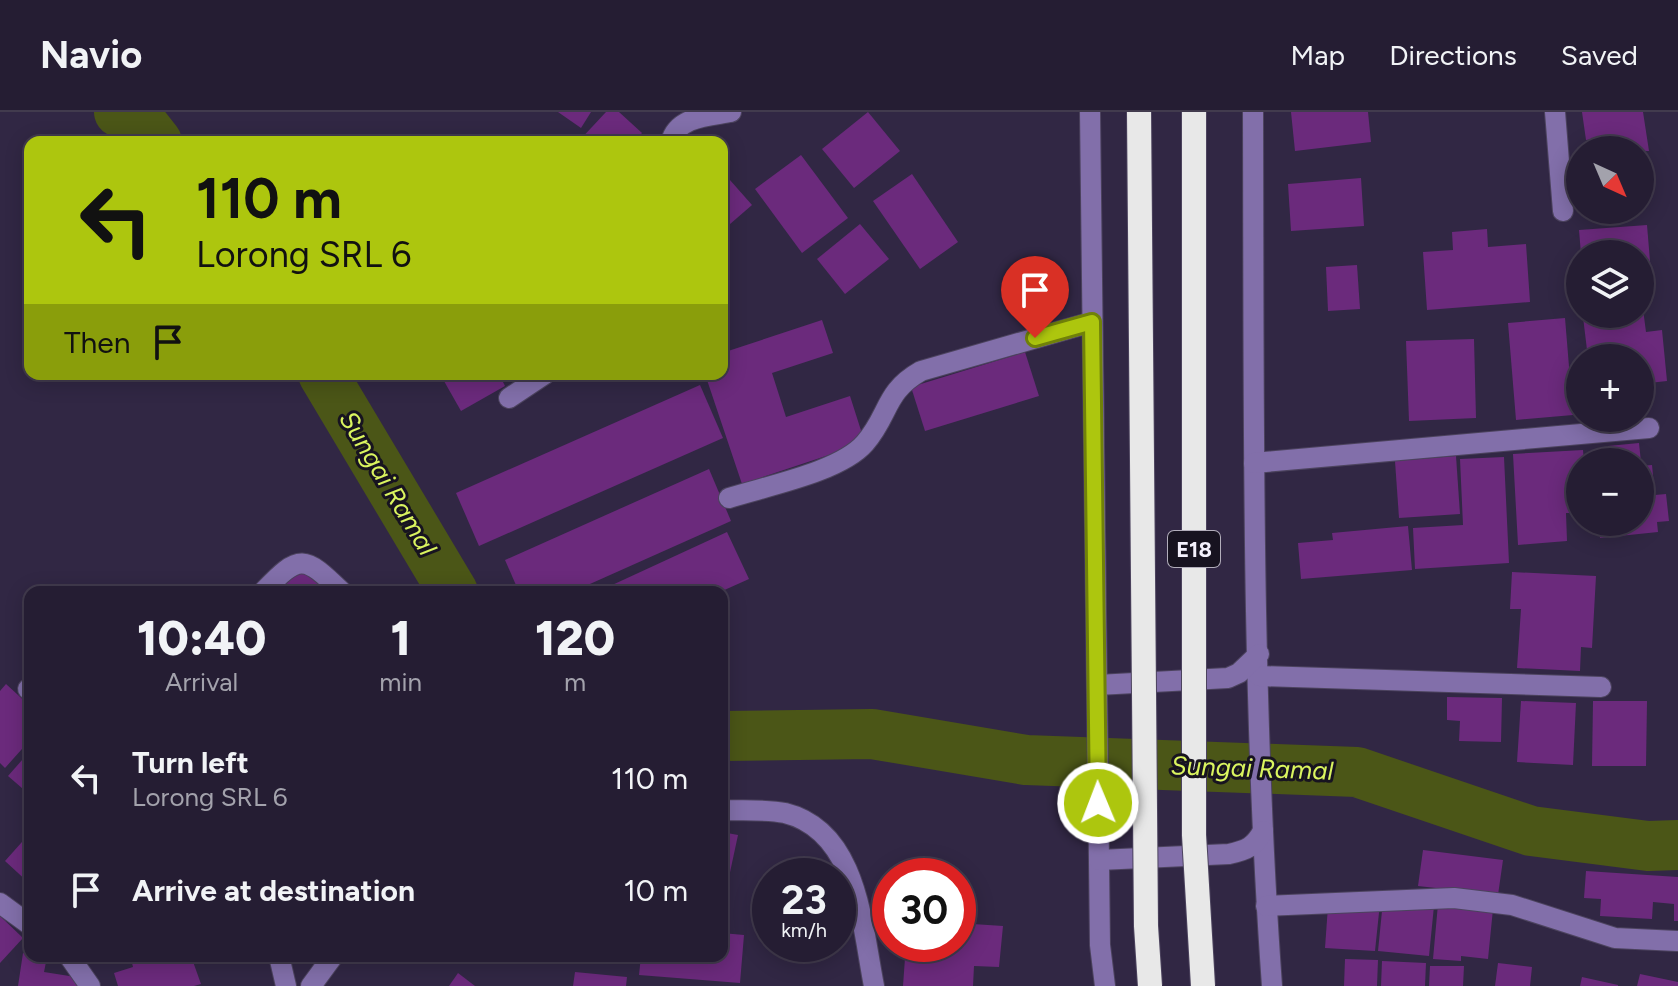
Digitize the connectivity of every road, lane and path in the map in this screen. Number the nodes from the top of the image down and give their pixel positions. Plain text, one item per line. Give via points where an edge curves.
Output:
1 (731, 112) edge
2 (1090, 112) edge
3 (1139, 112) edge
4 (1194, 112) edge
5 (1253, 112) edge
6 (1555, 112) edge
7 (673, 136) edge
8 (1563, 211) dead end
9 (1092, 322) junction
10 (536, 380) edge
11 (509, 398) dead end
12 (1604, 432) edge
13 (1254, 463) junction
14 (729, 498) dead end
15 (269, 586) edge
16 (335, 586) edge
17 (1259, 654) junction
18 (1259, 676) junction
19 (1228, 678) junction
20 (1097, 685) junction
21 (1601, 687) dead end
22 (1259, 708) junction
23 (728, 810) edge
24 (1263, 831) junction
25 (1229, 854) junction
26 (1099, 860) junction
27 (1265, 877) junction
28 (0, 903) edge
29 (1266, 906) junction
30 (24, 921) edge
31 (1677, 941) edge
32 (73, 962) edge
33 (280, 962) edge
34 (329, 962) edge
35 (90, 986) edge
36 (286, 986) edge
37 (311, 986) edge
38 (874, 986) edge
39 (1105, 986) edge
40 (1150, 986) edge
41 (1203, 986) edge
42 (1272, 986) edge

1 - 7 street via 687,121
2 - 9 street
3 - 40 highway, E18, bridge
4 - 41 highway, E18, bridge via 1194,835
5 - 13 street
6 - 8 street
9 - 14 street via 921,371 891,396 854,455
9 - 20 street
10 - 11 street
12 - 13 street
13 - 17 street
15 - 16 street via 297,563 311,564
17 - 18 street
17 - 19 street
18 - 21 street
18 - 22 street
19 - 20 street
19 - 22 street
20 - 26 street
22 - 24 street
23 - 38 street via 785,813 819,829 852,880
24 - 25 street via 1248,850
24 - 27 street
25 - 26 street
25 - 27 street via 1248,859
26 - 39 street
27 - 29 street
28 - 30 street
29 - 31 street via 1454,898 1512,905 1615,938
29 - 42 street
32 - 35 street
33 - 36 street
34 - 37 street

